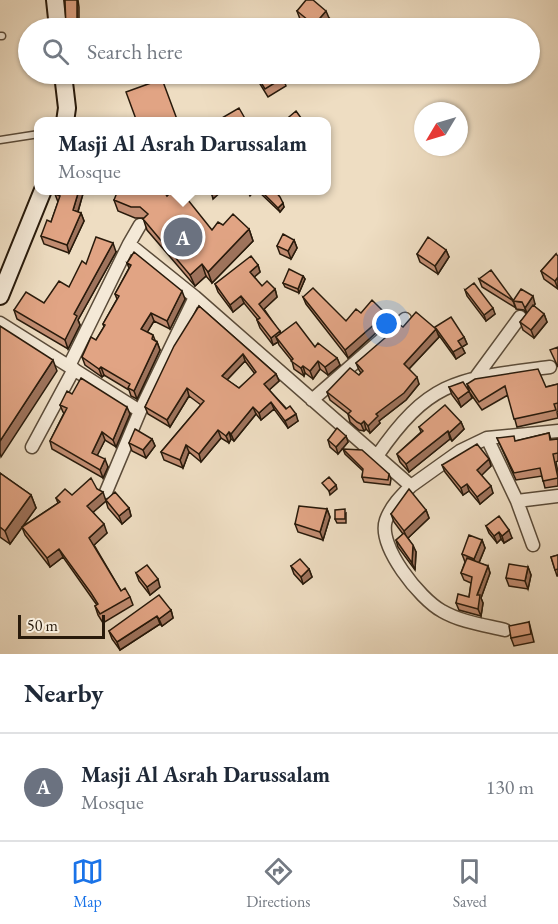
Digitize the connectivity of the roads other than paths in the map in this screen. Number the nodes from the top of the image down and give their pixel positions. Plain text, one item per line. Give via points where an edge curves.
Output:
1 (55, 0) edge
2 (57, 18) edge
3 (64, 84) edge
4 (65, 117) edge
5 (34, 135) edge
6 (0, 140) edge
7 (41, 195) edge
8 (140, 225) dead end
9 (129, 244) junction
10 (0, 296) edge
11 (195, 297) junction
12 (520, 317) dead end
13 (405, 319) dead end
14 (0, 323) edge
15 (550, 367) dead end
16 (71, 368) junction
17 (476, 377) junction
18 (312, 400) junction
19 (140, 411) junction
20 (558, 431) edge
21 (486, 438) junction
22 (32, 447) dead end
23 (377, 456) junction
24 (411, 486) junction
25 (106, 492) dead end
26 (558, 496) edge
27 (517, 501) junction
28 (533, 545) dead end
29 (505, 630) dead end

1 - 2 main road
3 - 4 main road
5 - 6 lane
7 - 10 main road
8 - 9 street
9 - 11 street
9 - 16 street
11 - 18 street
11 - 19 street
12 - 17 street
13 - 18 street
14 - 16 street
15 - 17 street
16 - 19 street
16 - 22 street
17 - 23 street via 449,385 433,395 400,423
18 - 23 street
19 - 25 street
20 - 21 street
21 - 24 street via 460,451
21 - 27 street
23 - 24 street
24 - 29 street via 394,504 385,522 389,544 403,573 442,611
26 - 27 street
27 - 28 street

